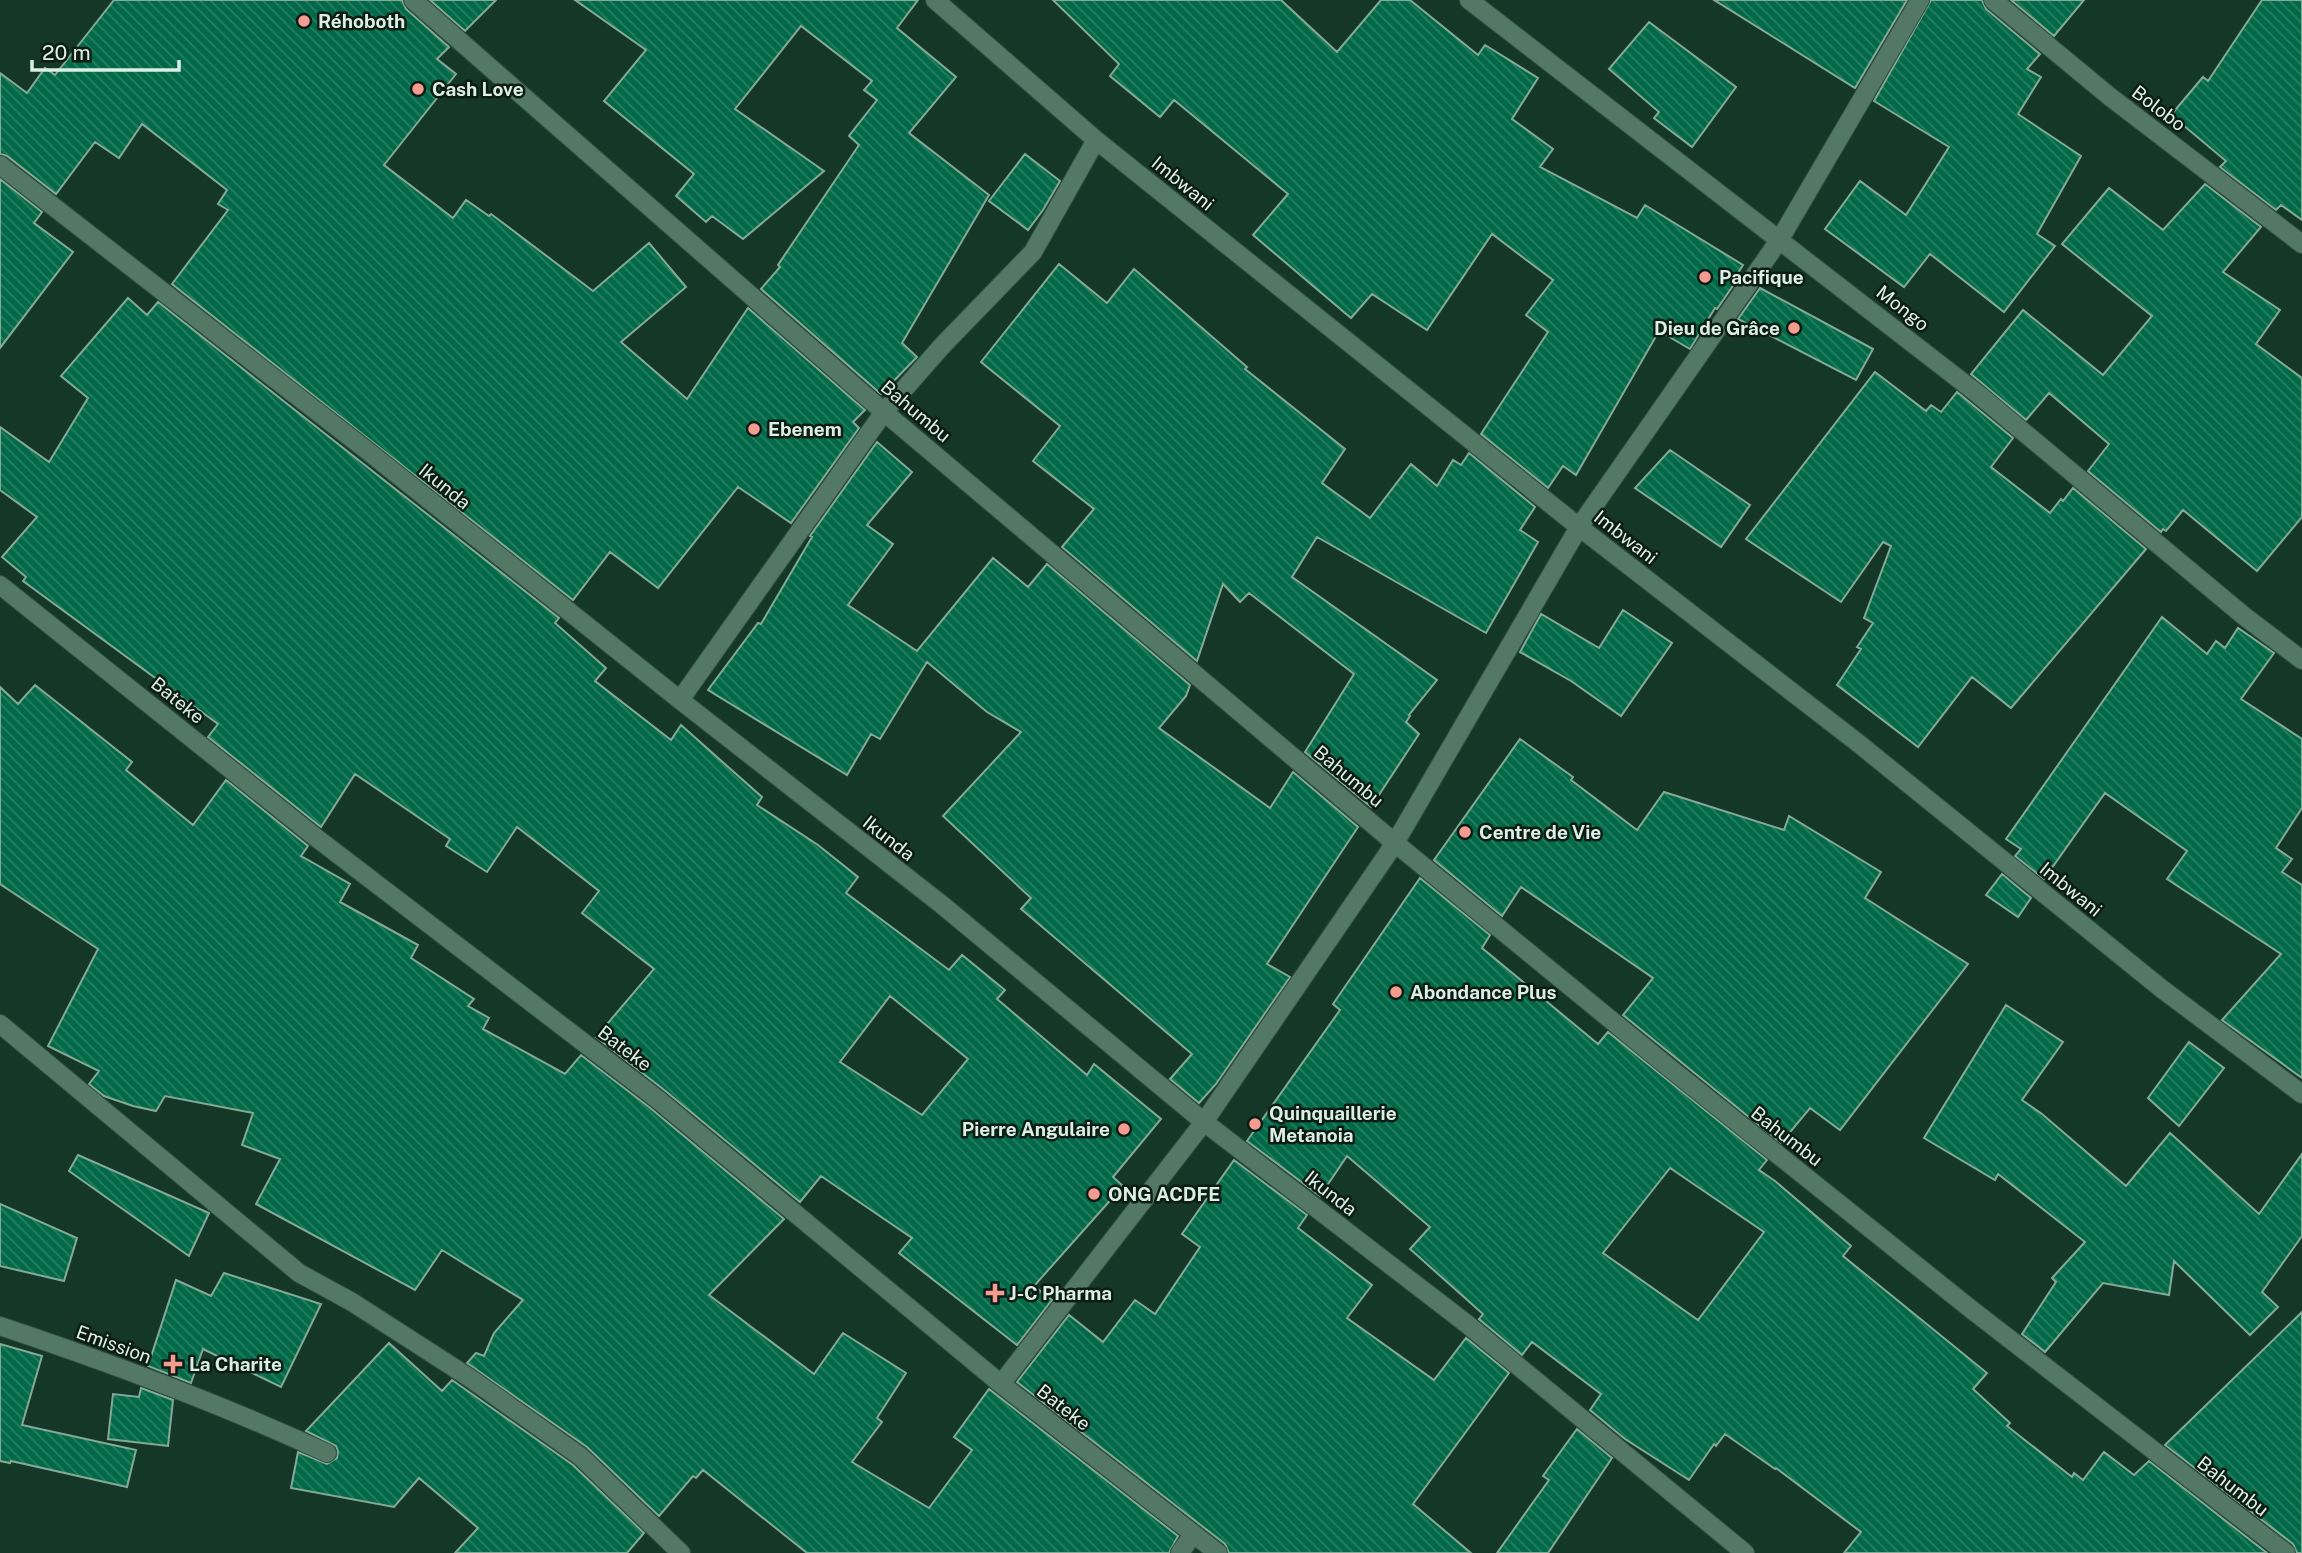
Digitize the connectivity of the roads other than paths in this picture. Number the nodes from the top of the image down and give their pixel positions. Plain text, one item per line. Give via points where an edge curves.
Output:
1 (413, 0) edge
2 (935, 0) edge
3 (1469, 0) edge
4 (1920, 0) edge
5 (1993, 0) edge
6 (1096, 140) junction
7 (0, 165) edge
8 (1780, 239) junction
9 (2302, 244) edge
10 (884, 412) junction
11 (1579, 527) junction
12 (0, 585) edge
13 (2302, 660) edge
14 (680, 700) junction
15 (1395, 842) junction
16 (0, 1024) edge
17 (2302, 1094) edge
18 (1204, 1122) junction
19 (0, 1326) edge
20 (1001, 1384) junction
21 (327, 1453) dead end
22 (1193, 1534) junction
23 (681, 1553) edge
24 (1180, 1553) edge
25 (1218, 1553) edge
26 (1745, 1553) edge
27 (2286, 1553) edge

1 - 10 street, Bahumbu
2 - 6 street, Imbwani
3 - 8 street, Mongo
4 - 8 street
5 - 9 street, Bolobo
6 - 10 street via 1033,252
6 - 11 street, Imbwani
7 - 14 street, Ikunda
8 - 11 street
8 - 13 street, Mongo via 1978,394
10 - 14 street
10 - 15 street, Bahumbu
11 - 15 street
11 - 17 street, Imbwani via 1858,743 2162,989
12 - 20 street, Bateke via 314,836 656,1098
14 - 18 street, Ikunda via 940,904
15 - 18 street
15 - 27 street, Bahumbu via 1671,1070
16 - 23 street via 299,1273 470,1378 580,1456
18 - 20 street
18 - 26 street, Ikunda via 1467,1324
19 - 21 street, Emission via 255,1420
20 - 22 street, Bateke
22 - 24 street
22 - 25 street, Bateke

